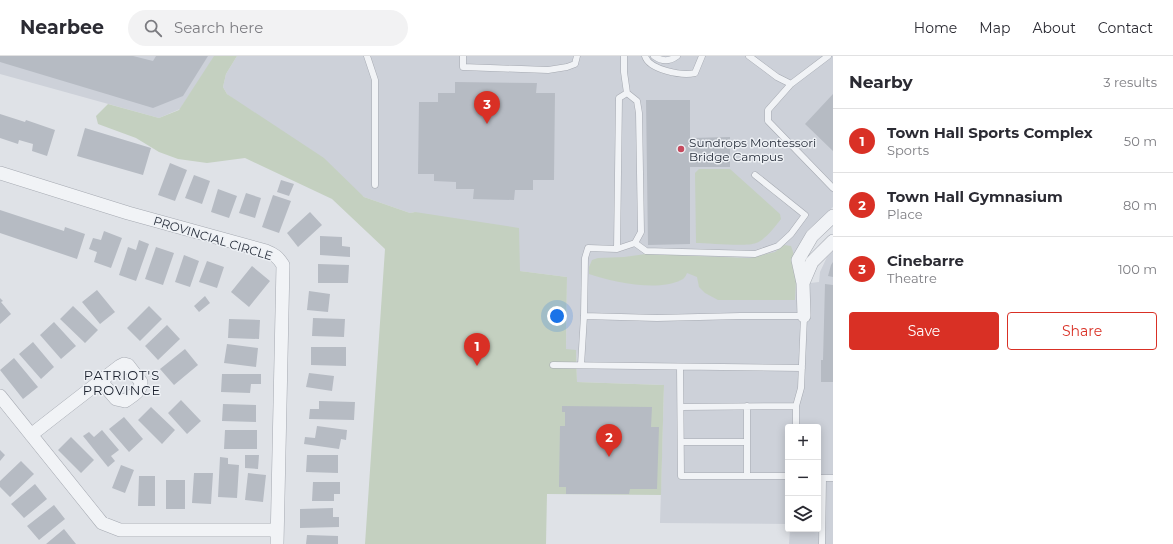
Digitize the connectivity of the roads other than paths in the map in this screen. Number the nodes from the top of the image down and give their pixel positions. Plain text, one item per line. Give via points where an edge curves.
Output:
1 (367, 56) edge
2 (463, 56) edge
3 (577, 56) edge
4 (624, 56) edge
5 (645, 56) edge
6 (654, 56) edge
7 (677, 56) edge
8 (702, 56) edge
9 (749, 56) edge
10 (828, 56) edge
11 (792, 84) junction
12 (627, 93) junction
13 (0, 173) edge
14 (755, 175) dead end
15 (375, 185) dead end
16 (833, 188) edge
17 (833, 216) edge
18 (833, 241) edge
19 (635, 243) junction
20 (617, 249) junction
21 (803, 283) junction
22 (584, 316) junction
23 (804, 316) junction
24 (554, 365) dead end
25 (581, 365) junction
26 (680, 367) junction
27 (802, 368) junction
28 (97, 384) dead end
29 (0, 396) edge
30 (747, 406) junction
31 (796, 406) junction
32 (681, 407) junction
33 (796, 424) edge
34 (31, 435) junction
35 (681, 442) junction
36 (747, 442) junction
37 (747, 476) junction
38 (785, 476) edge
39 (821, 478) edge
40 (833, 478) edge
41 (821, 496) edge
42 (278, 530) junction
43 (277, 544) edge
44 (822, 544) edge

1 - 15 lane via 375,80
2 - 3 lane via 463,67 548,70 567,68 575,64
4 - 12 lane
5 - 8 lane via 653,66 687,75 695,73
6 - 7 lane via 667,61
9 - 11 lane via 777,77
10 - 11 lane
11 - 16 lane via 768,110 768,121
12 - 19 lane via 637,100 639,113 641,232
12 - 20 lane via 619,98
13 - 42 street, PROVINCIAL CIRCLE via 273,254 279,258 283,265
14 - 19 lane via 805,215 778,246 754,254 646,251
17 - 21 street via 812,236 798,260
18 - 21 street via 812,262
19 - 20 lane
20 - 22 lane via 588,248 584,258
21 - 23 street
22 - 23 lane
22 - 25 lane
23 - 27 lane
24 - 25 lane
25 - 26 lane
26 - 27 lane
26 - 32 lane
27 - 31 lane via 801,388
28 - 34 street
29 - 34 street
30 - 31 lane
30 - 32 lane
30 - 36 lane
31 - 33 lane
32 - 35 lane
34 - 42 street via 102,523 109,526 120,530
35 - 36 lane
35 - 37 lane via 681,476
36 - 37 lane
37 - 38 lane
39 - 40 lane
41 - 44 lane
42 - 43 street, PROVINCIAL CIRCLE

